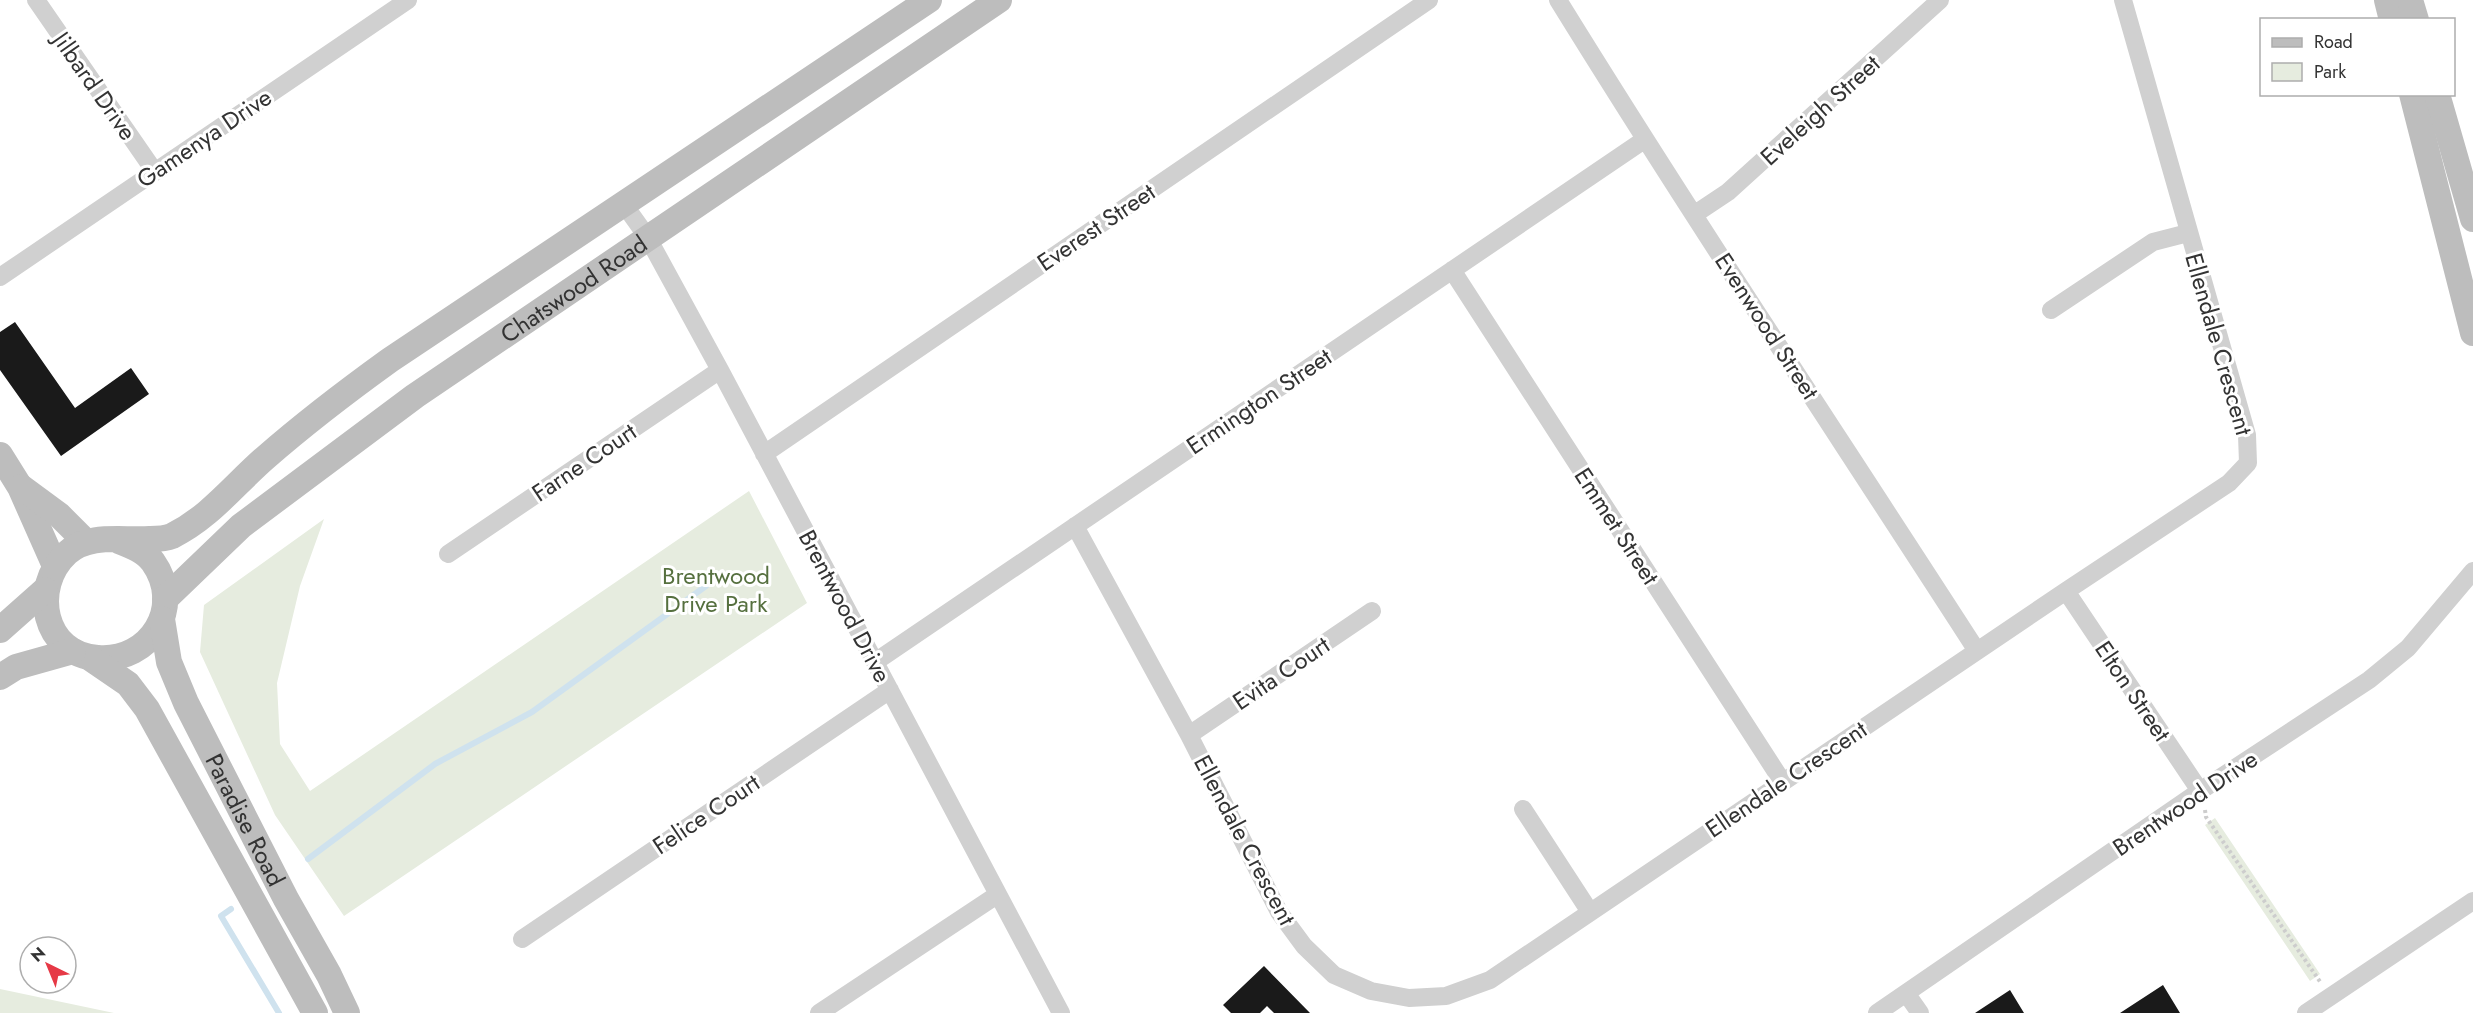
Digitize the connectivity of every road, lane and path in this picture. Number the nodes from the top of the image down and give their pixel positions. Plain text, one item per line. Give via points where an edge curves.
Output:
1 (36, 0) edge
2 (408, 0) edge
3 (929, 0) edge
4 (999, 0) edge
5 (1429, 0) edge
6 (1558, 0) edge
7 (1940, 0) edge
8 (2123, 0) edge
9 (2387, 0) edge
10 (2410, 0) edge
11 (384, 6) edge
12 (2392, 18) edge
13 (2415, 18) edge
14 (2413, 96) edge
15 (2438, 96) edge
16 (1644, 140) junction
17 (155, 172) junction
18 (622, 203) junction
19 (1695, 214) junction
20 (2473, 219) edge
21 (2188, 233) junction
22 (648, 238) junction
23 (1452, 270) junction
24 (0, 277) edge
25 (2051, 310) dead end
26 (2473, 333) edge
27 (720, 370) junction
28 (764, 454) junction
29 (0, 455) edge
30 (20, 487) junction
31 (1075, 526) junction
32 (119, 541) junction
33 (86, 542) junction
34 (448, 554) dead end
35 (55, 566) junction
36 (2473, 571) edge
37 (45, 590) junction
38 (2066, 591) junction
39 (164, 609) junction
40 (1372, 611) dead end
41 (0, 630) edge
42 (1977, 651) junction
43 (82, 654) junction
44 (875, 662) junction
45 (0, 677) edge
46 (890, 690) junction
47 (1189, 735) junction
48 (1782, 781) junction
49 (2200, 791) junction
50 (1522, 809) dead end
51 (997, 895) junction
52 (2473, 902) edge
53 (1590, 912) junction
54 (522, 939) dead end
55 (1906, 993) junction
56 (2330, 996) junction
57 (315, 1013) edge
58 (347, 1013) edge
59 (819, 1013) edge
60 (1060, 1013) edge
61 (1877, 1013) edge
62 (1920, 1013) edge
63 (2306, 1013) edge

1 - 17 street, Jilbard Drive
2 - 11 street, Gamenya Drive
3 - 18 main road, Chatswood Road
4 - 22 main road, Chatswood Road
5 - 28 street, Everest Street
6 - 16 street, Evenwood Street
7 - 19 street, Eveleigh Street via 1728,192
8 - 21 street, Ellendale Crescent
9 - 12 main road
10 - 13 main road
11 - 17 street, Gamenya Drive
14 - 26 main road
15 - 20 main road
16 - 19 street, Evenwood Street
16 - 23 street, Ermington Street
17 - 24 street, Gamenya Drive
18 - 22 street, Brentwood Drive
18 - 32 main road, Chatswood Road via 313,416 201,519 169,538
19 - 42 street, Evenwood Street
21 - 25 street via 2153,242
21 - 38 street, Ellendale Crescent via 2247,435 2248,463 2229,483
22 - 27 street, Brentwood Drive
22 - 39 main road, Chatswood Road via 415,396 242,526
23 - 31 street, Ermington Street
23 - 48 street, Emmet Street
27 - 28 street, Brentwood Drive
27 - 34 street, Farne Court
28 - 44 street, Brentwood Drive
29 - 30 main road
30 - 33 main road via 59,515
30 - 35 main road
31 - 44 street, Ermington Street
31 - 47 street, Ellendale Crescent
32 - 33 main road, Chatswood Road
32 - 39 main road, Chatswood Road via 138,548 152,562 162,579
33 - 35 main road via 69,551
35 - 37 main road
36 - 49 street, Brentwood Drive via 2408,648 2369,680
37 - 41 main road
37 - 43 main road via 50,625 59,639
38 - 42 street, Ellendale Crescent
38 - 49 street, Elton Street
39 - 43 main road, Chatswood Road via 151,638 134,652 112,659
39 - 58 main road, Paradise Road via 169,662 186,704
40 - 47 street, Evita Court
42 - 48 street, Ellendale Crescent
43 - 45 main road, Chatswood Road via 16,667
43 - 57 main road, Paradise Road via 128,684 147,709
44 - 46 street, Brentwood Drive
46 - 51 street, Brentwood Drive
46 - 54 street, Felice Court
47 - 53 street, Ellendale Crescent via 1279,912 1304,946 1334,975 1380,993 1410,998 1446,996 1490,980
48 - 53 street, Ellendale Crescent
49 - 55 street, Brentwood Drive
49 - 56 path via 2206,817
50 - 53 street
51 - 59 street
51 - 60 street, Brentwood Drive
52 - 56 street
55 - 61 street, Brentwood Drive
55 - 62 street
56 - 63 street

